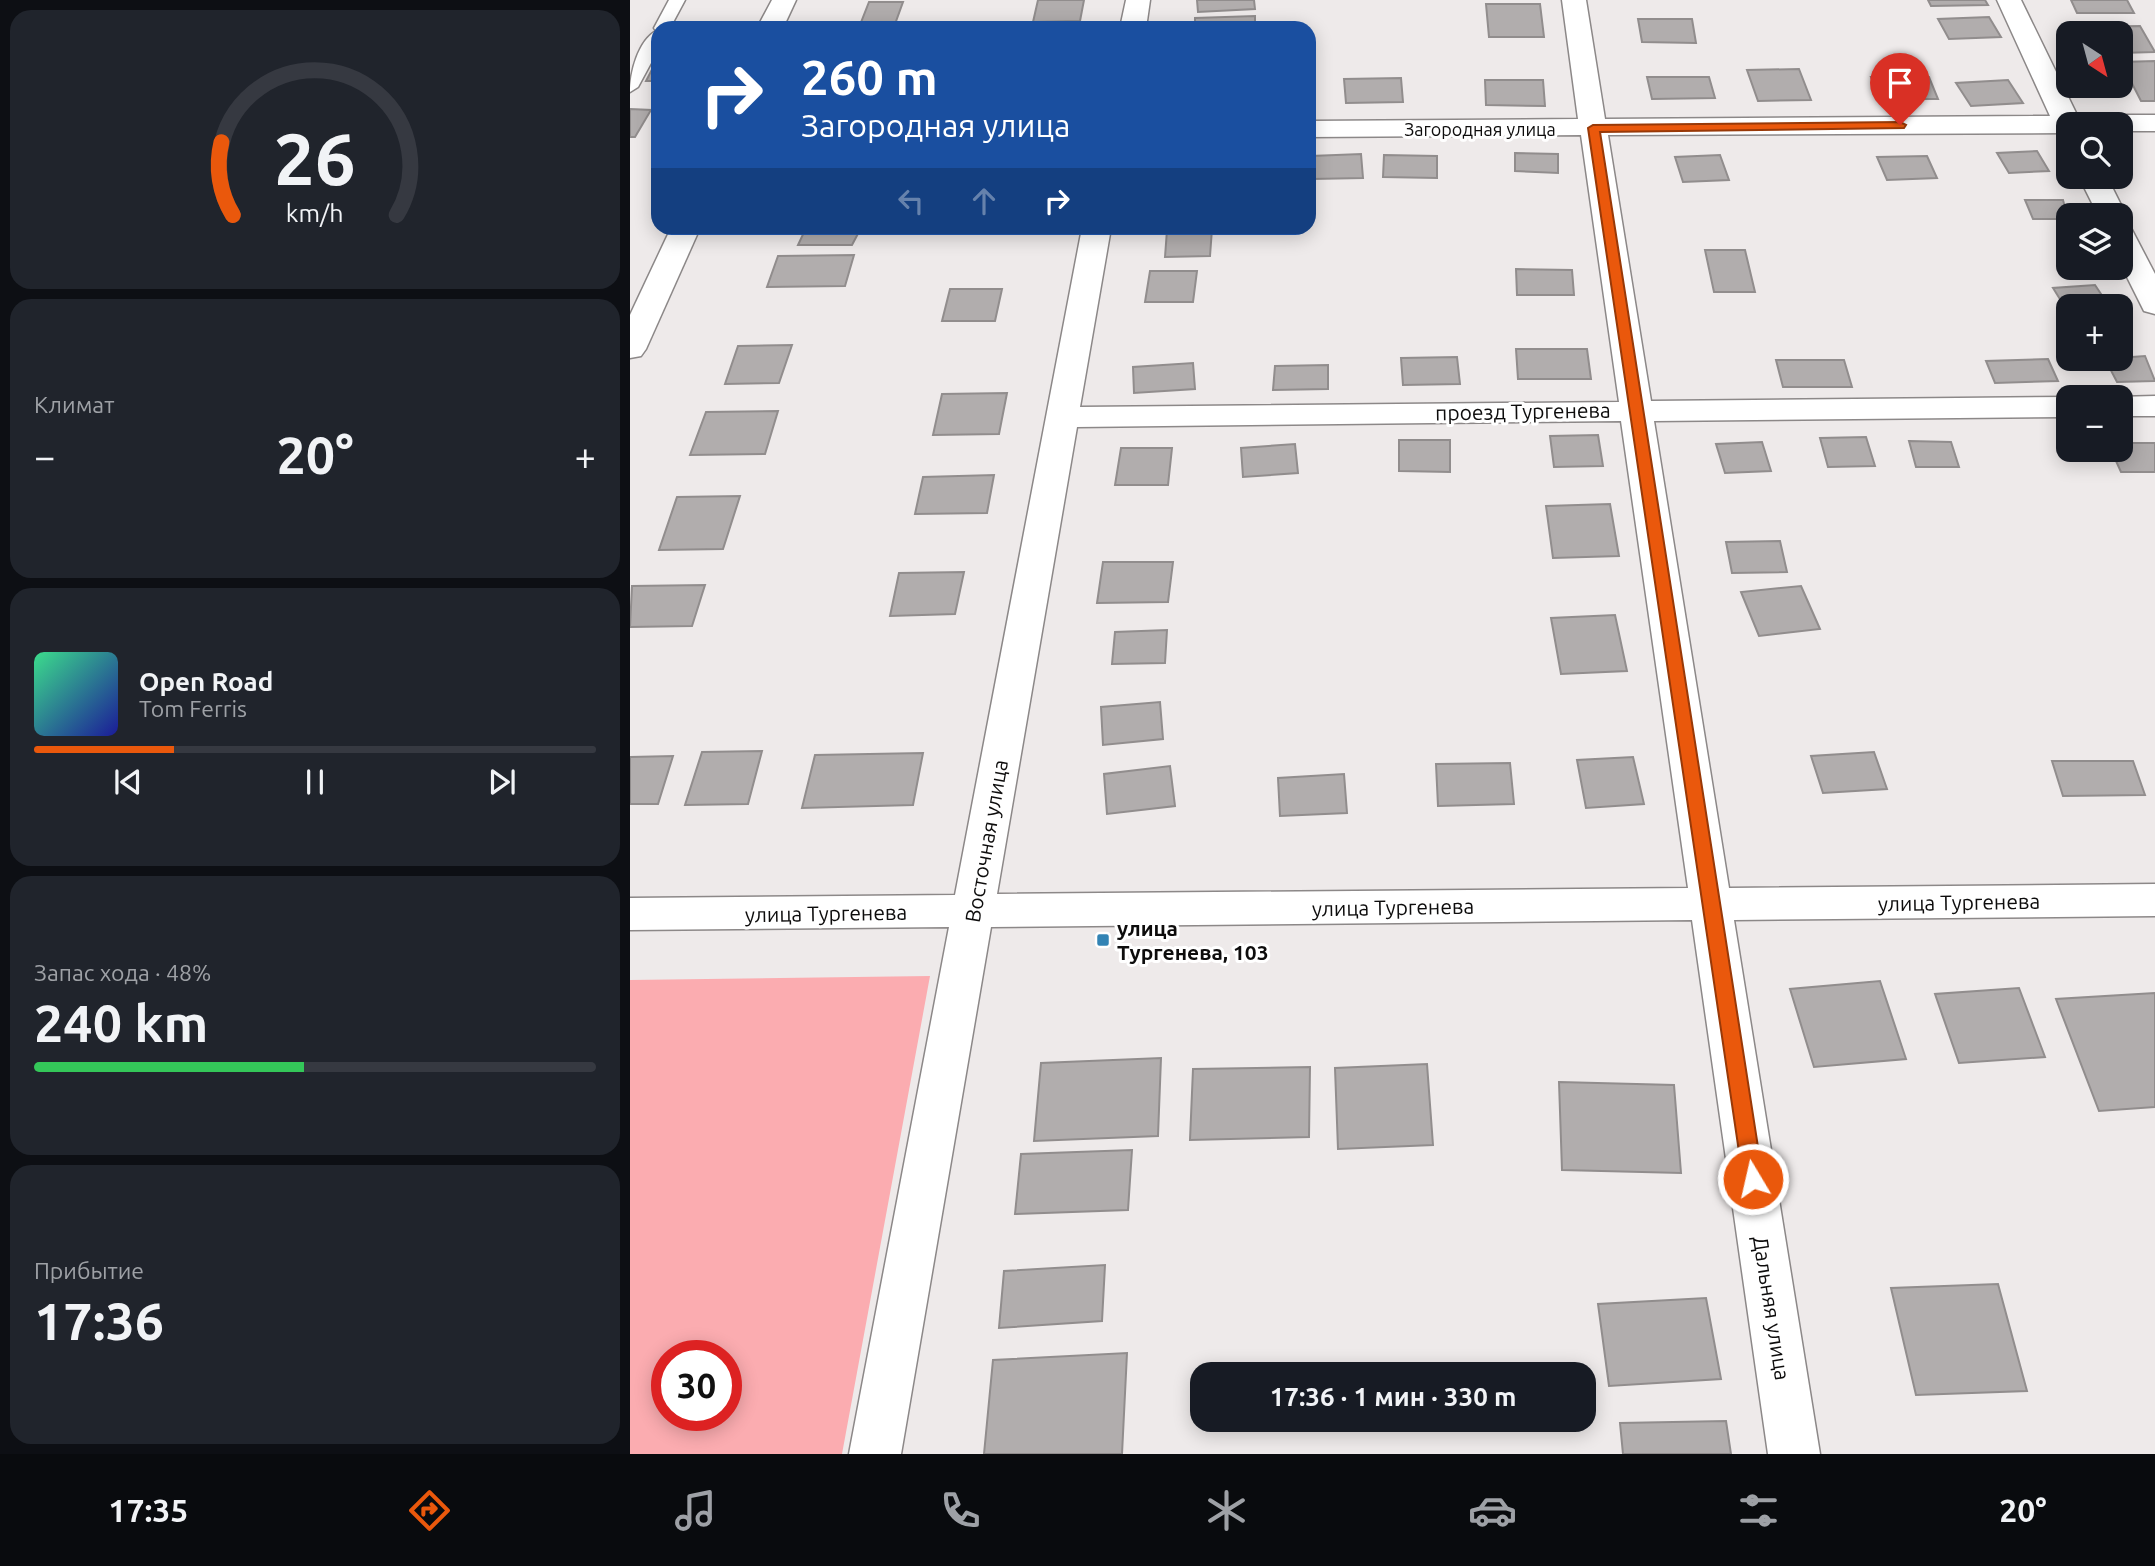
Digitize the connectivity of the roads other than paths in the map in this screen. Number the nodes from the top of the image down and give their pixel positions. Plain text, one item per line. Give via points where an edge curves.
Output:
1 (677, 0) edge
2 (784, 0) edge
3 (1138, 0) edge
4 (1574, 0) edge
5 (2009, 0) edge
6 (666, 21) edge
7 (774, 21) edge
8 (1134, 21) edge
9 (651, 48) edge
10 (630, 87) edge
11 (2062, 112) edge
12 (2133, 123) edge
13 (2155, 123) edge
14 (2056, 124) edge
15 (1593, 128) junction
16 (1316, 129) edge
17 (681, 235) edge
18 (1095, 235) edge
19 (2133, 259) edge
20 (2155, 305) edge
21 (639, 312) edge
22 (630, 349) edge
23 (2133, 406) edge
24 (2155, 406) edge
25 (2056, 407) edge
26 (1636, 409) junction
27 (1062, 417) junction
28 (2155, 900) edge
29 (1711, 904) junction
30 (973, 911) junction
31 (630, 914) edge
32 (875, 1454) edge
33 (1794, 1454) edge

1 - 6 lane
2 - 7 street
3 - 8 street
4 - 15 street, Дальняя улица
5 - 11 street
9 - 10 lane
12 - 13 street, Загородная улица
14 - 15 street, Загородная улица
15 - 16 street, Загородная улица
15 - 26 street, Дальняя улица
17 - 21 street
18 - 27 street, Восточная улица
19 - 20 street
21 - 22 street
23 - 24 street
25 - 26 street, проезд Тургенева
26 - 27 street, проезд Тургенева
26 - 29 street, Дальняя улица
27 - 30 street, Восточная улица
28 - 29 street, улица Тургенева
29 - 30 street, улица Тургенева
29 - 33 street, Дальняя улица
30 - 31 street, улица Тургенева
30 - 32 street, Восточная улица

